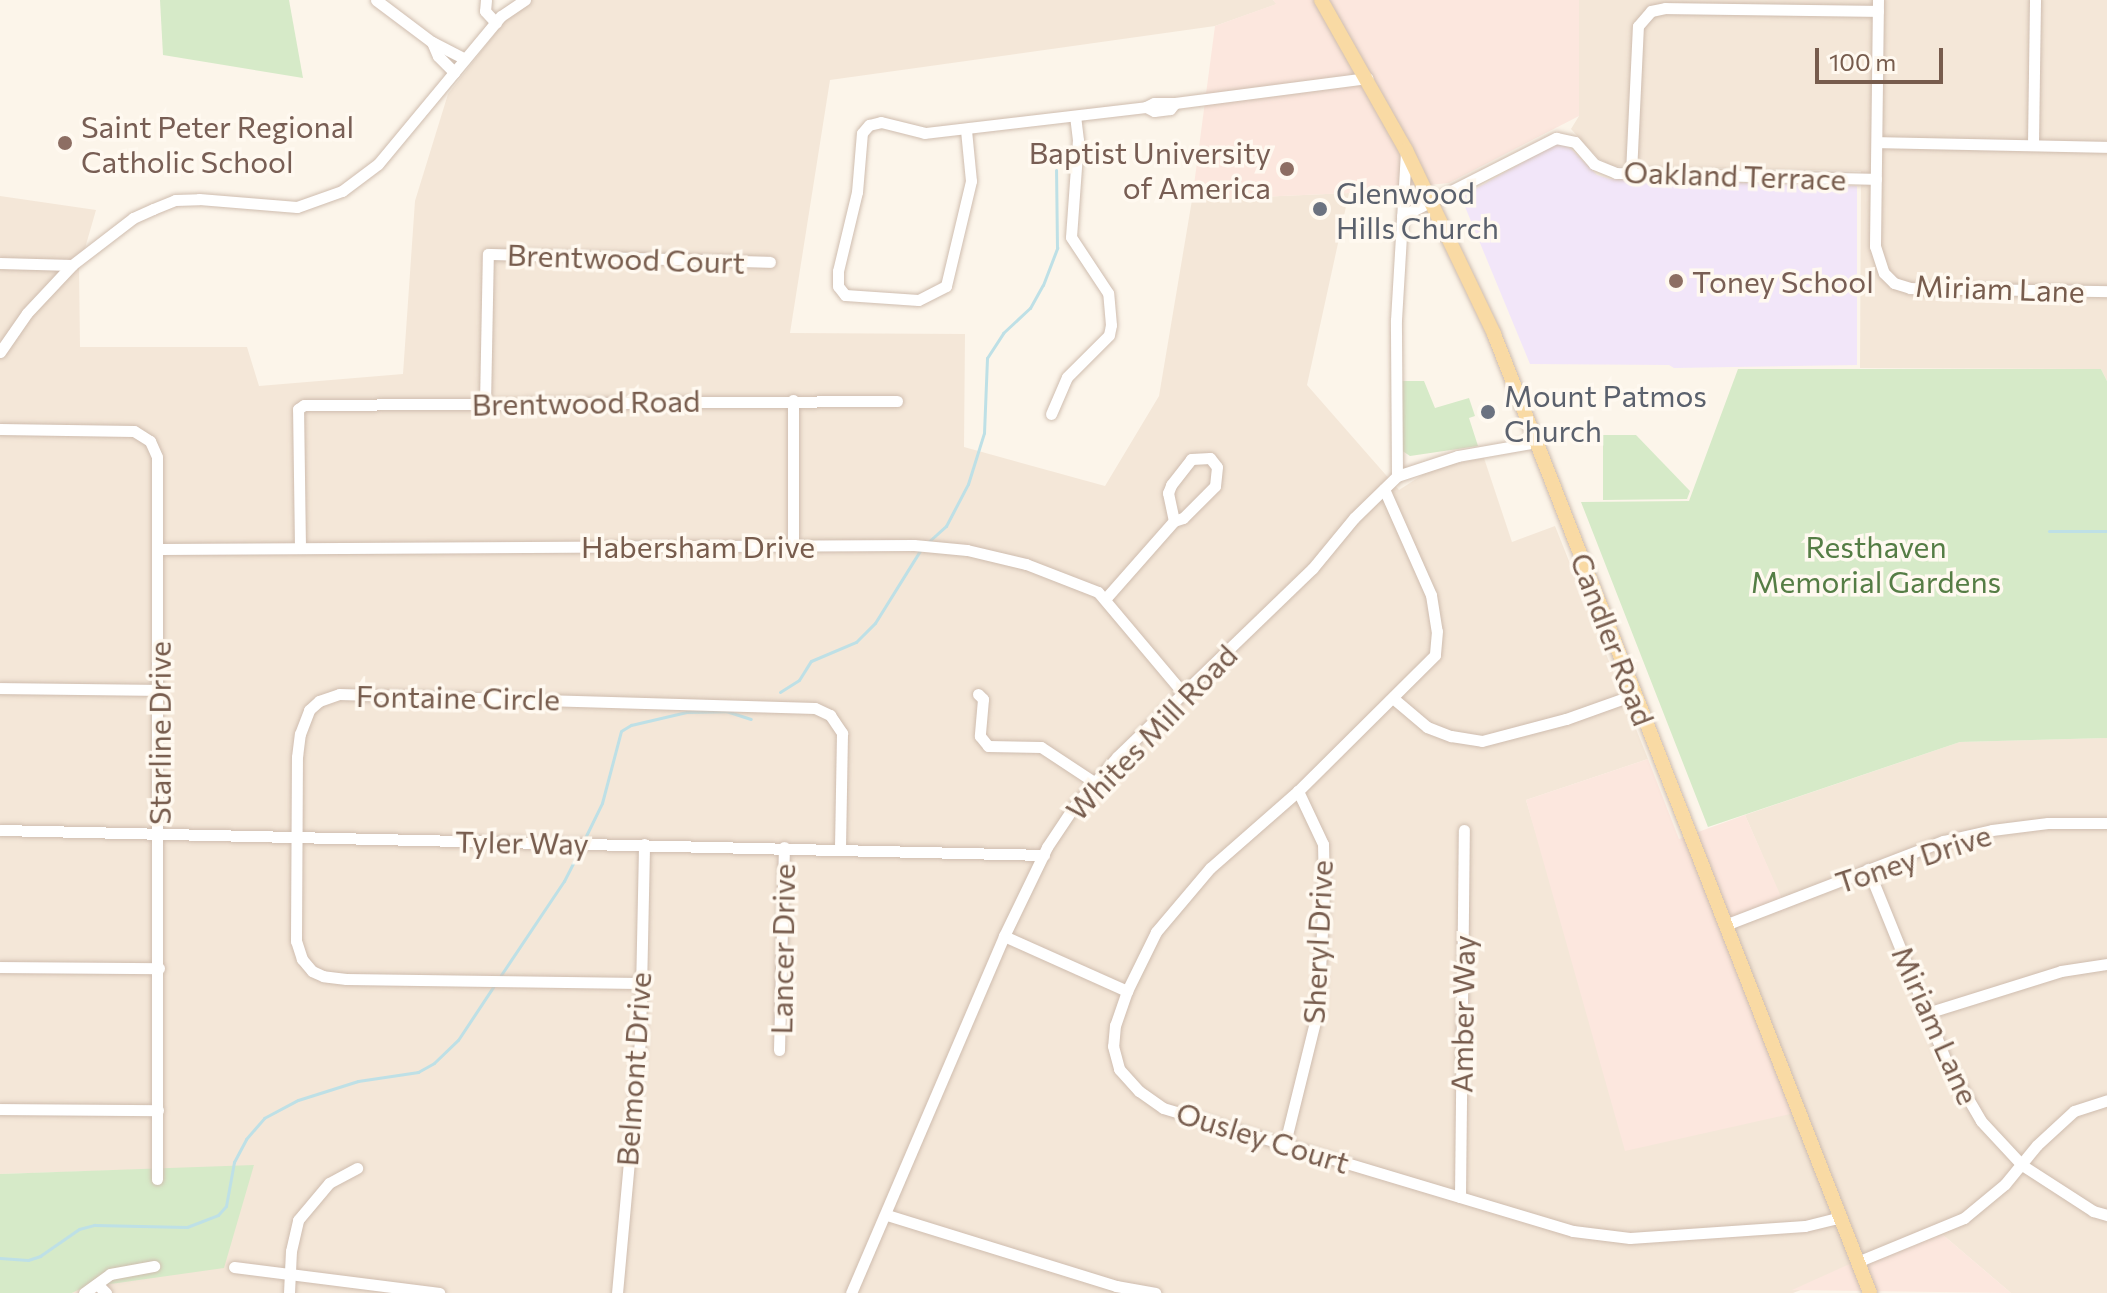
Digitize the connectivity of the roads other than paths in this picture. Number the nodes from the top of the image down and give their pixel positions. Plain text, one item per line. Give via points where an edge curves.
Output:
1 (376, 0) edge
2 (486, 0) edge
3 (525, 0) edge
4 (1321, 0) edge
5 (2035, 0) edge
6 (1878, 6) edge
7 (496, 23) junction
8 (432, 42) junction
9 (465, 59) junction
10 (454, 72) junction
11 (1367, 78) junction
12 (1075, 116) junction
13 (966, 130) junction
14 (1877, 142) junction
15 (2033, 144) junction
16 (2107, 147) edge
17 (1406, 150) junction
18 (1631, 173) junction
19 (1876, 179) junction
20 (1429, 200) junction
21 (1402, 216) junction
22 (770, 262) dead end
23 (0, 263) edge
24 (72, 265) junction
25 (2107, 291) edge
26 (0, 352) edge
27 (793, 400) junction
28 (897, 401) dead end
29 (485, 404) junction
30 (1051, 414) dead end
31 (0, 429) edge
32 (1537, 442) junction
33 (1397, 476) junction
34 (1384, 489) junction
35 (1174, 521) junction
36 (793, 546) junction
37 (300, 548) junction
38 (159, 549) junction
39 (1106, 598) junction
40 (0, 688) edge
41 (159, 690) junction
42 (1183, 693) junction
43 (978, 694) dead end
44 (1633, 695) junction
45 (1394, 699) junction
46 (1094, 782) junction
47 (1298, 791) junction
48 (2107, 823) edge
49 (0, 830) edge
50 (1464, 830) dead end
51 (158, 833) junction
52 (296, 837) junction
53 (644, 844) junction
54 (784, 847) junction
55 (840, 848) junction
56 (1044, 855) junction
57 (1868, 869) junction
58 (1725, 925) junction
59 (1004, 936) junction
60 (2107, 964) edge
61 (0, 967) edge
62 (159, 968) junction
63 (639, 983) junction
64 (1127, 991) junction
65 (1927, 1013) junction
66 (779, 1050) dead end
67 (2107, 1100) edge
68 (0, 1109) edge
69 (158, 1110) junction
70 (1285, 1143) junction
71 (2022, 1165) junction
72 (357, 1168) dead end
73 (157, 1179) dead end
74 (1460, 1197) junction
75 (887, 1215) junction
76 (2107, 1215) edge
77 (1840, 1217) junction
78 (1857, 1262) junction
79 (154, 1266) dead end
80 (234, 1267) dead end
81 (290, 1273) junction
82 (101, 1288) edge
83 (84, 1293) edge
84 (289, 1293) edge
85 (439, 1293) edge
86 (617, 1293) edge
87 (851, 1293) edge
88 (1155, 1293) edge
89 (1870, 1293) edge

1 - 8 street
2 - 7 street via 485,11
3 - 7 street
4 - 11 main road, Candler Road
5 - 15 street
6 - 14 street, Miriam Lane
6 - 18 street via 1651,11 1638,26
7 - 9 street
8 - 9 street
8 - 10 street
9 - 10 street
10 - 24 street via 378,164 342,191 297,207 175,200 133,218
11 - 12 street
11 - 17 main road, Candler Road
12 - 13 street
12 - 30 street via 1071,237 1108,293 1111,325 1109,335 1067,377
13 - 13 street via 971,181 946,286 918,300 845,295 837,279 865,128 881,122 914,133
14 - 15 street, Oakland Terrace
14 - 19 street, Miriam Lane
15 - 16 street, Oakland Terrace
17 - 20 main road, Candler Road
17 - 21 street
18 - 19 street, Oakland Terrace
18 - 20 street, Oakland Terrace via 1603,170 1575,142 1556,138
19 - 25 street, Miriam Lane via 1877,261 1894,283 1933,290
20 - 21 street, Oakland Terrace
20 - 32 main road, Candler Road via 1494,334
21 - 33 street
22 - 29 street, Brentwood Court via 488,254
23 - 24 street
24 - 26 street via 27,313
27 - 28 street, Brentwood Road
27 - 29 street, Brentwood Road
27 - 36 street
29 - 37 street, Brentwood Road via 298,409
31 - 38 street, Starline Drive via 125,430 145,436 157,457
32 - 33 street, Whites Mill Road via 1458,456
32 - 44 main road, Candler Road
33 - 34 street, Whites Mill Road
34 - 42 street, Whites Mill Road via 1312,569
34 - 45 street, Ousley Court via 1431,595 1437,631 1435,655
35 - 35 street via 1168,493 1175,477 1191,459 1215,460 1215,486
35 - 39 street
36 - 37 street, Habersham Drive
36 - 39 street, Habersham Drive via 967,550 1026,564
37 - 38 street, Habersham Drive
38 - 41 street, Starline Drive
39 - 42 street
40 - 41 street
41 - 51 street, Starline Drive
42 - 46 street, Whites Mill Road
43 - 46 street via 983,699 980,736 988,746 1041,747
44 - 45 street via 1482,741 1427,727
44 - 58 main road, Candler Road
45 - 47 street, Ousley Court
46 - 56 street, Whites Mill Road
47 - 64 street, Ousley Court via 1185,895 1156,932
47 - 70 street, Sheryl Drive via 1319,831 1324,891 1318,1010
48 - 57 street, Toney Drive via 1992,830 1943,841
49 - 51 street, Tyler Way
50 - 74 street, Amber Way
51 - 52 street, Tyler Way
51 - 62 street, Starline Drive
52 - 53 street, Tyler Way
52 - 55 street, Fontaine Circle via 303,722 319,701 339,694 815,708 830,715 842,733
52 - 63 street, Fontaine Circle via 296,941 302,959 323,976
53 - 54 street, Tyler Way
53 - 63 street, Belmont Drive
54 - 55 street, Tyler Way
54 - 66 street, Lancer Drive
55 - 56 street, Tyler Way
56 - 59 street, Whites Mill Road
57 - 58 street, Toney Drive
57 - 65 street, Miriam Lane
58 - 77 main road, Candler Road
59 - 64 street
59 - 75 street, Whites Mill Road
60 - 65 street via 2061,971
61 - 62 street
62 - 69 street, Starline Drive
63 - 86 street, Belmont Drive via 640,1038
64 - 70 street, Ousley Court via 1113,1046 1119,1069 1139,1091 1163,1108
65 - 71 street, Miriam Lane via 1959,1088
67 - 71 street via 2074,1111
68 - 69 street
69 - 73 street, Starline Drive
70 - 74 street, Ousley Court
71 - 76 street, Miriam Lane
71 - 78 street via 1964,1218
72 - 81 street via 329,1183 305,1209 291,1251
74 - 77 street, Ousley Court via 1606,1237 1805,1226
75 - 87 street, Whites Mill Road
75 - 88 street via 1116,1286
77 - 78 main road, Candler Road
78 - 89 main road, Candler Road
79 - 82 street via 123,1270
80 - 81 street
81 - 84 street
81 - 85 street
82 - 83 street

